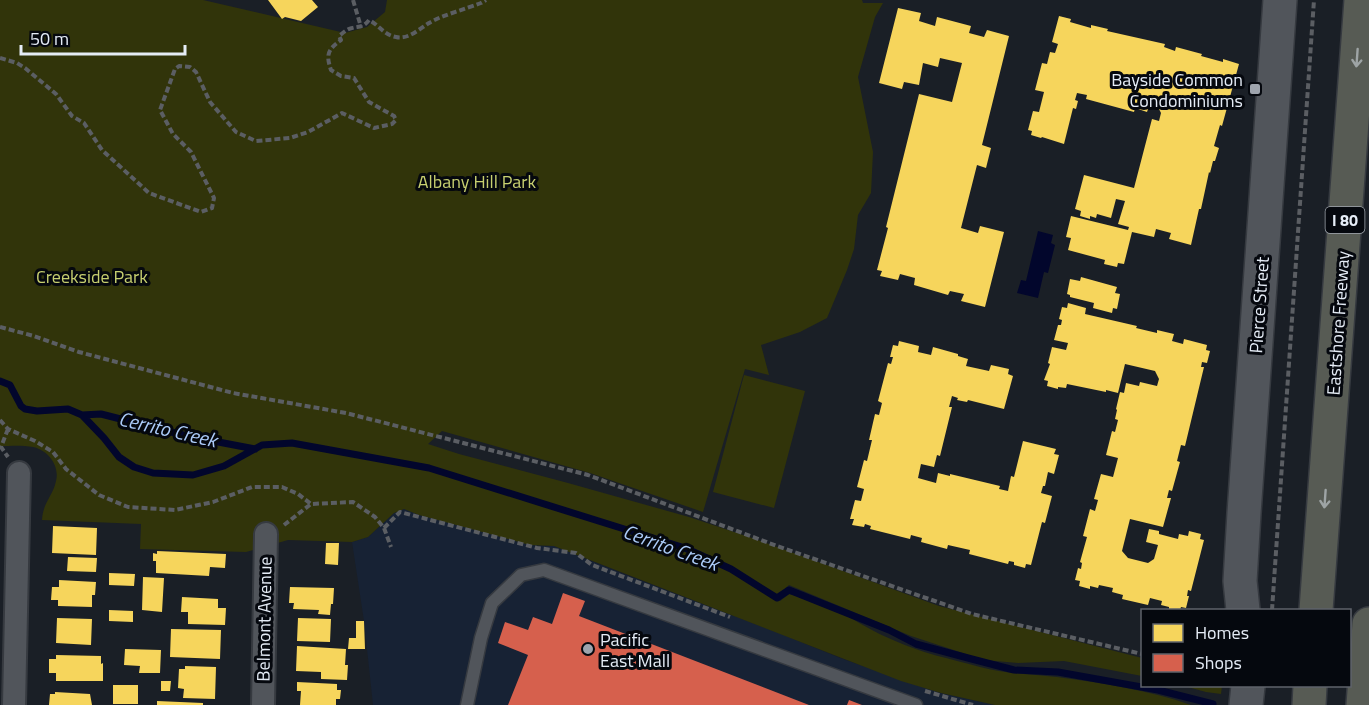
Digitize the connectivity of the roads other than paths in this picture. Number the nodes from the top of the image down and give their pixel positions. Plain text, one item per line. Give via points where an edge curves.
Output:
1 (1280, 0) edge
2 (1361, 0) edge
3 (19, 473) road end
4 (266, 534) road end
5 (1243, 609) edge
6 (1316, 609) edge
7 (1369, 624) edge
8 (1248, 687) edge
9 (1310, 687) edge
10 (14, 705) edge
11 (263, 705) edge
12 (467, 705) edge
13 (916, 705) edge
14 (1246, 705) edge
15 (1309, 705) edge
16 (1363, 705) edge

1 - 5 street, Pierce Street via 1244,513 1240,581
2 -> 6 highway, Eastshore Freeway / I 80
3 - 10 street
4 - 11 street, Belmont Avenue
7 - 16 highway
8 - 14 street
9 - 15 highway
12 - 13 lane via 492,603 521,575 544,570

